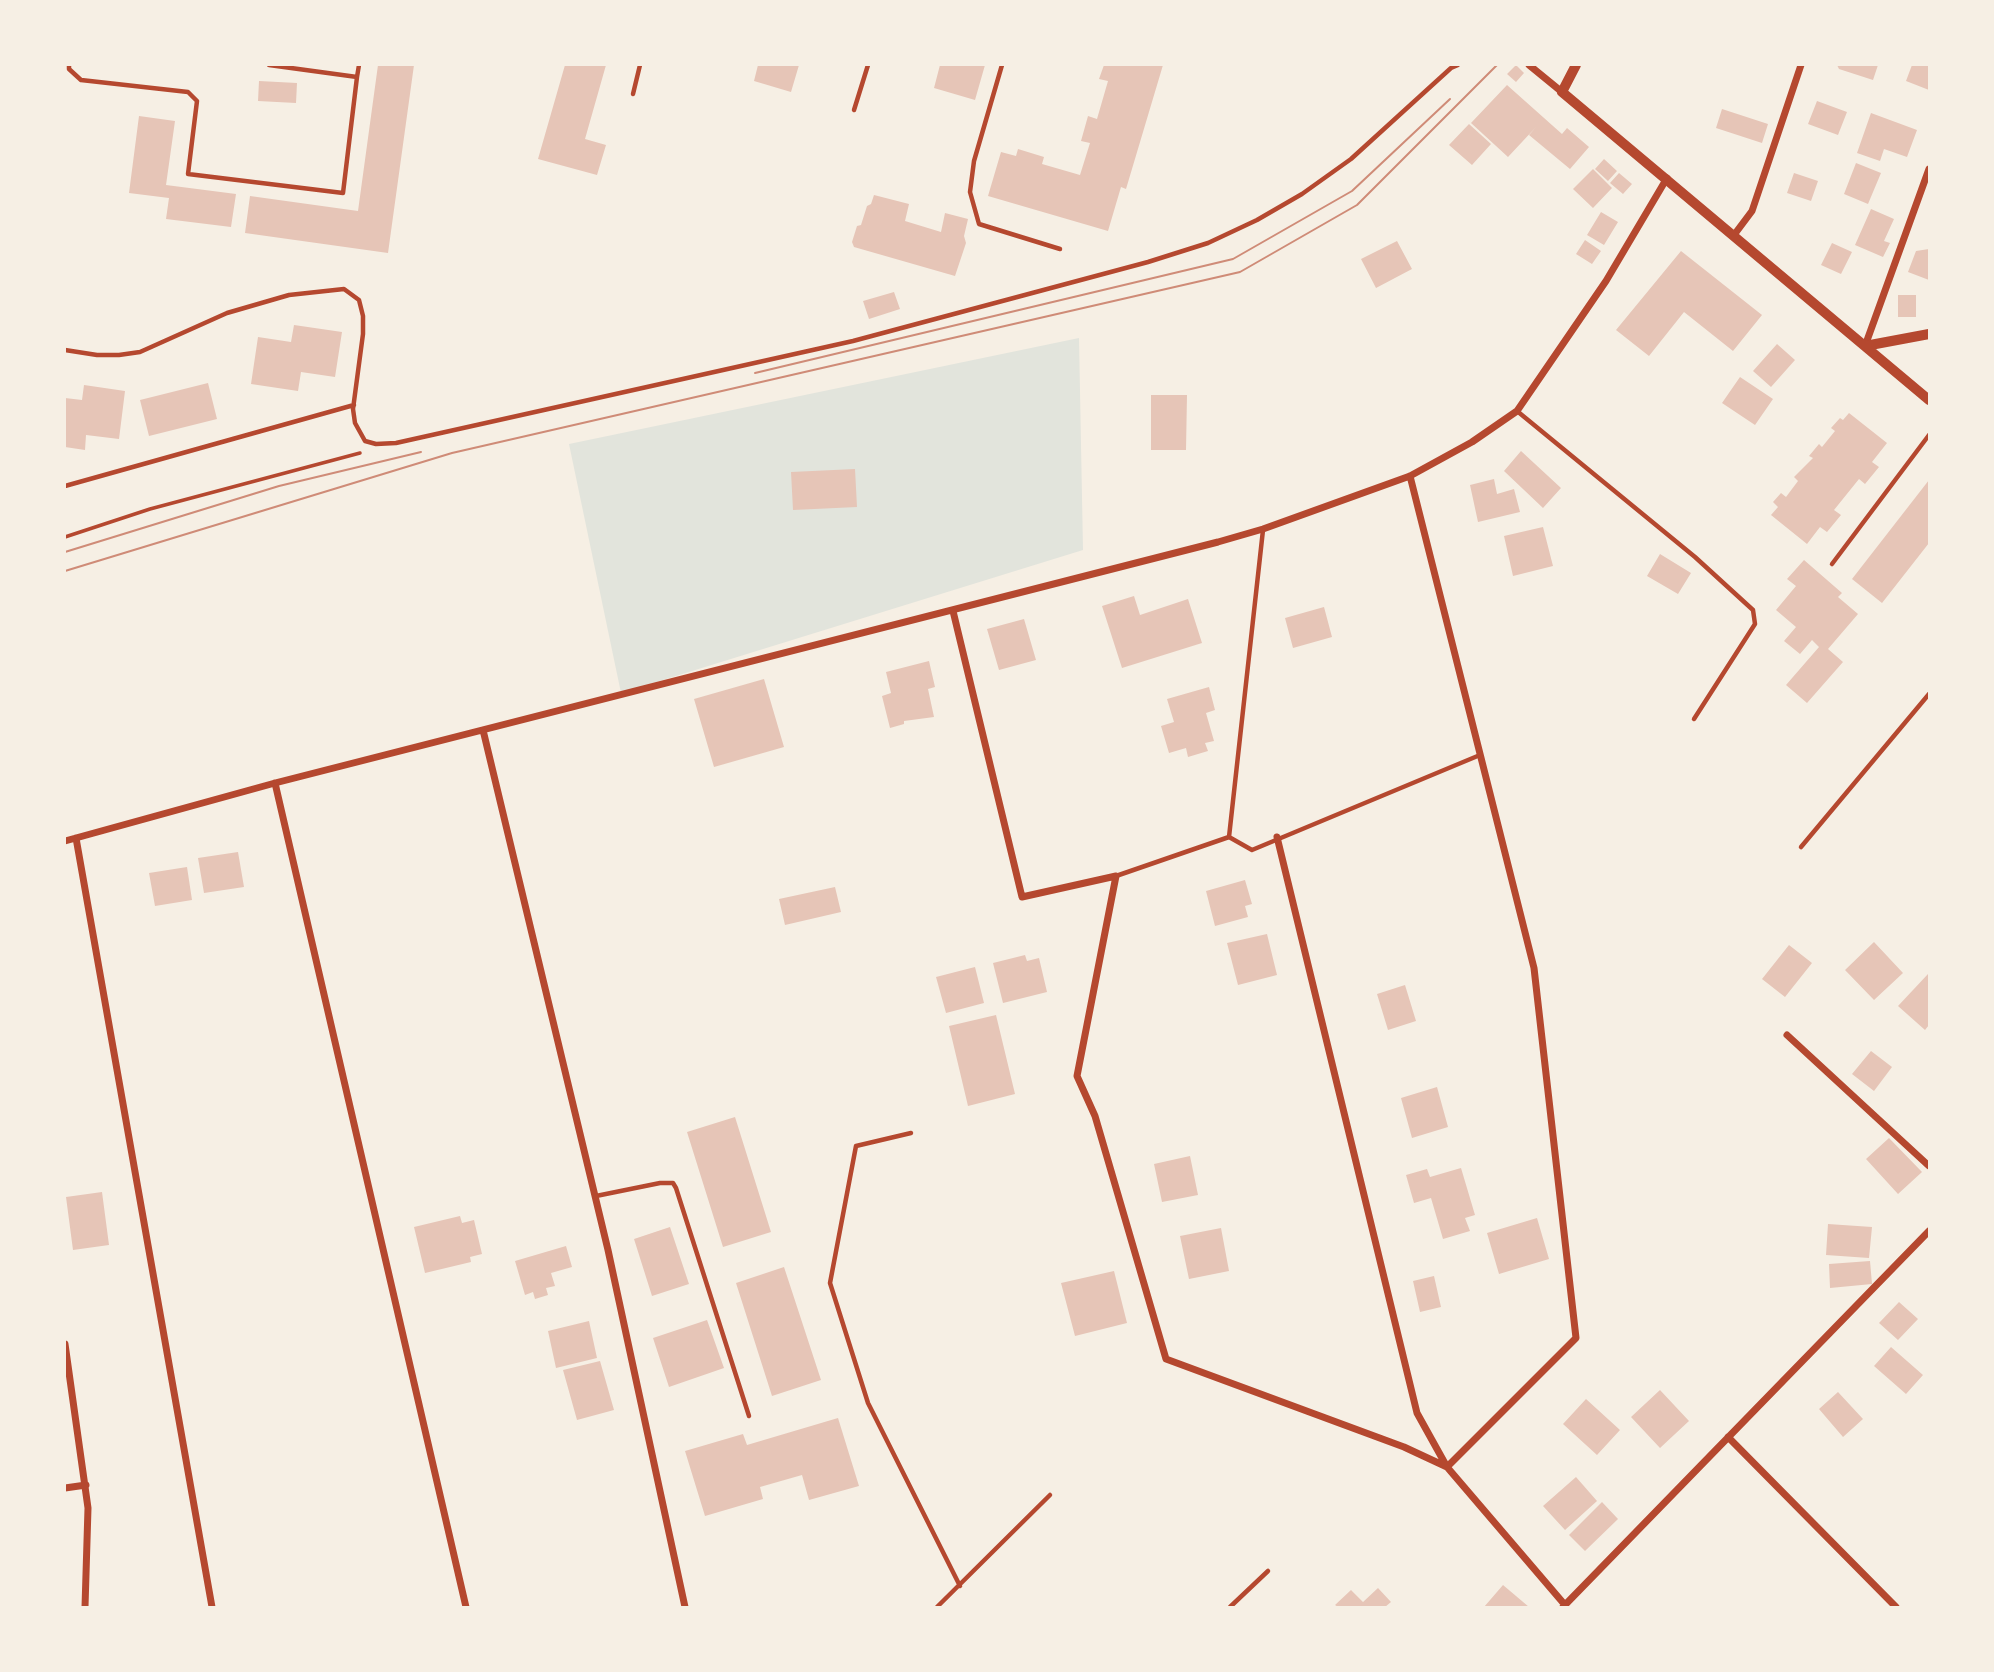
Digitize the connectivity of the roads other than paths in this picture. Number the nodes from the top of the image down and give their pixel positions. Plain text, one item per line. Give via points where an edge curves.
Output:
1 (69, 65) edge
2 (269, 65) edge
3 (359, 65) edge
4 (639, 65) edge
5 (868, 65) edge
6 (1002, 65) edge
7 (1458, 65) edge
8 (1529, 65) edge
9 (1576, 65) edge
10 (1801, 65) edge
11 (1538, 69) edge
12 (357, 77) junction
13 (1562, 92) junction
14 (633, 94) dead end
15 (855, 110) dead end
16 (1929, 169) edge
17 (1667, 178) junction
18 (1734, 235) junction
19 (1060, 249) dead end
20 (1929, 334) edge
21 (1865, 346) junction
22 (65, 350) edge
23 (1929, 400) edge
24 (354, 405) junction
25 (1517, 411) junction
26 (1929, 435) edge
27 (1410, 476) junction
28 (65, 486) edge
29 (1263, 529) junction
30 (1832, 564) dead end
31 (953, 611) junction
32 (1929, 694) edge
33 (1694, 719) dead end
34 (484, 730) junction
35 (1481, 755) junction
36 (275, 783) junction
37 (1229, 837) junction
38 (1278, 837) junction
39 (76, 838) junction
40 (65, 841) edge
41 (1801, 847) dead end
42 (1116, 876) junction
43 (1787, 1035) dead end
44 (911, 1133) dead end
45 (1929, 1166) edge
46 (595, 1196) junction
47 (1929, 1231) edge
48 (65, 1344) edge
49 (749, 1416) dead end
50 (1728, 1437) junction
51 (1447, 1467) junction
52 (86, 1485) junction
53 (65, 1488) edge
54 (1050, 1495) dead end
55 (1268, 1571) dead end
56 (960, 1586) junction
57 (1564, 1606) edge
58 (85, 1607) edge
59 (212, 1607) edge
60 (466, 1607) edge
61 (685, 1607) edge
62 (937, 1607) edge
63 (1230, 1607) edge
64 (1896, 1607) edge

1 - 12 lane via 81,80 188,92 197,101 188,174 343,193
2 - 12 lane
3 - 12 lane
4 - 14 lane
5 - 15 lane
6 - 19 lane via 974,161 970,192 979,224
7 - 24 lane via 1351,159 1301,194 1208,243 1148,262 853,341 396,443 365,441 355,424
8 - 11 street
9 - 13 street
10 - 18 street via 1752,211
11 - 13 street
13 - 17 street
16 - 21 street
17 - 18 street
17 - 25 street via 1606,281
18 - 21 street
20 - 21 street
21 - 23 street
22 - 24 lane via 97,355 140,352 227,313 289,295 344,289 359,300 363,316
24 - 28 lane
25 - 27 street
25 - 33 lane via 1753,610 1755,624
26 - 30 lane
27 - 29 street
27 - 35 street
29 - 31 street
29 - 37 lane
31 - 34 street
31 - 42 street via 1022,897
32 - 41 lane
34 - 36 street
34 - 46 street
35 - 38 lane
35 - 51 street via 1534,968 1576,1338
36 - 39 street
36 - 60 street
37 - 38 lane via 1252,849
37 - 42 lane
38 - 51 street via 1417,1413
39 - 40 street
39 - 59 street
42 - 51 street via 1077,1076 1095,1116 1166,1359
43 - 45 street
44 - 56 lane via 856,1146 830,1283 868,1403
46 - 49 lane via 673,1183
46 - 61 street
47 - 50 street
48 - 52 street
50 - 57 street
50 - 64 street
51 - 57 street
52 - 53 street
52 - 58 street
54 - 56 lane
55 - 63 lane
56 - 62 lane

